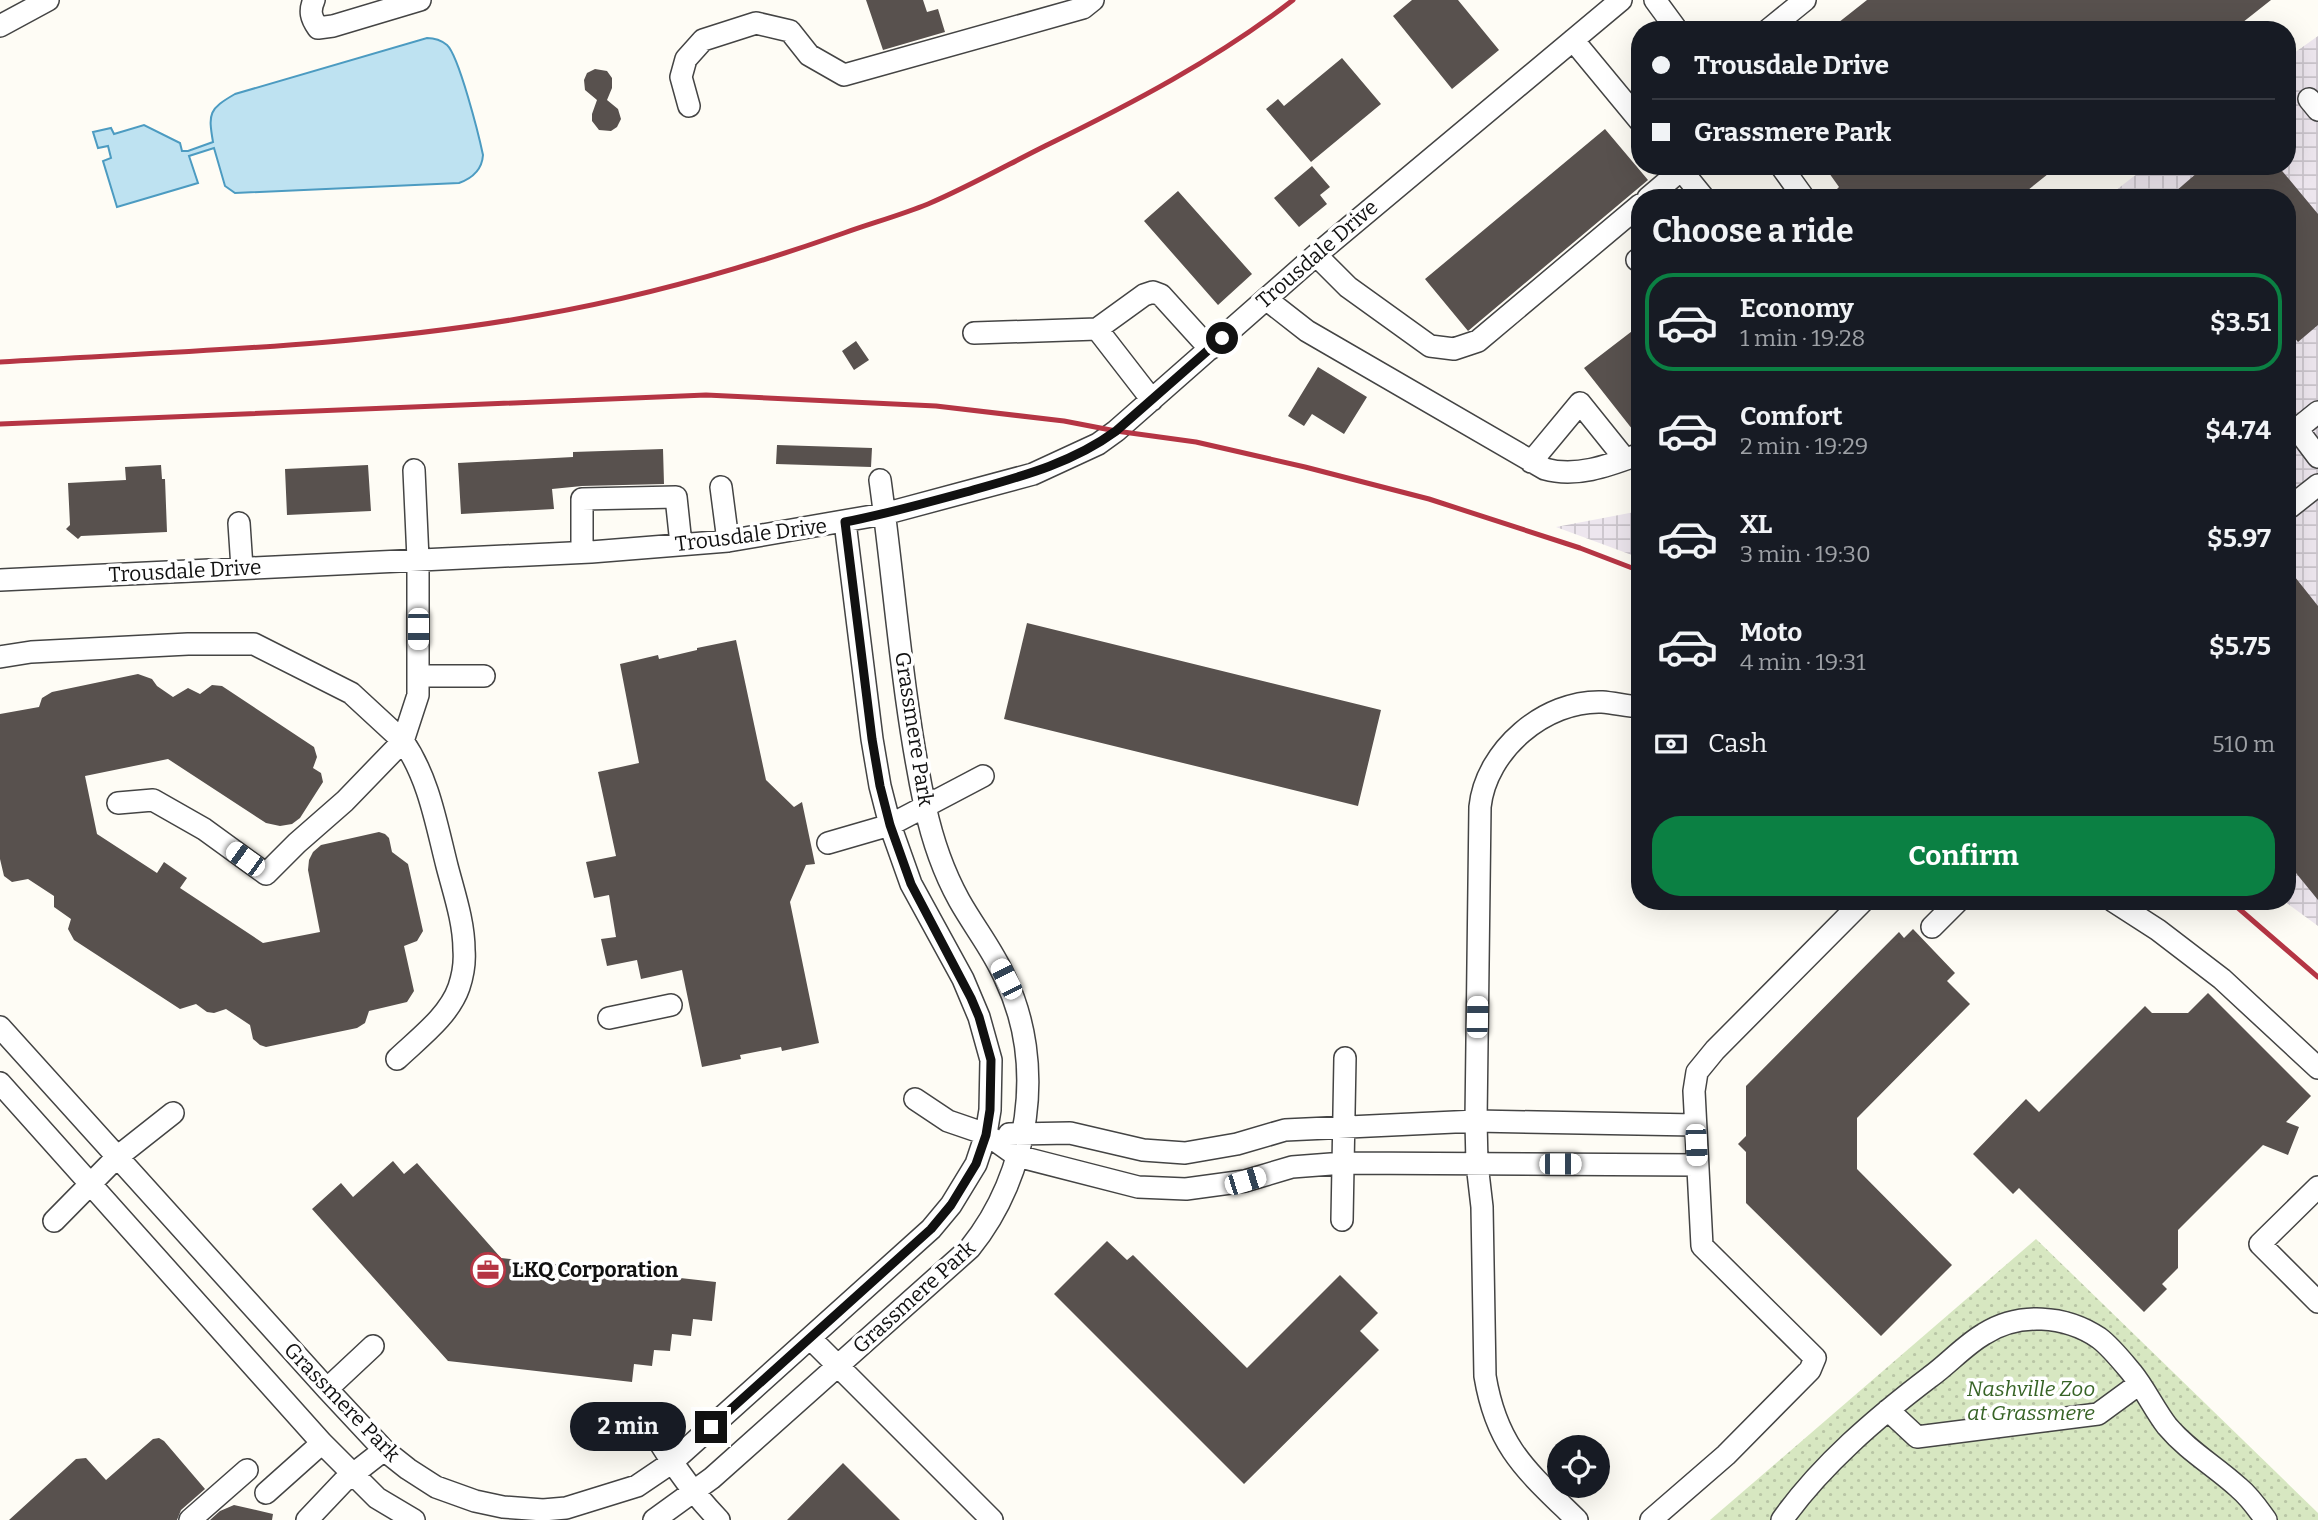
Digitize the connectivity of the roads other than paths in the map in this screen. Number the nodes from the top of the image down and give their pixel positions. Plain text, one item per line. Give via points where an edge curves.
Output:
1 (48, 0) edge
2 (314, 0) edge
3 (419, 0) edge
4 (1093, 0) edge
5 (1620, 0) edge
6 (1655, 0) edge
7 (1805, 0) edge
8 (1670, 21) edge
9 (1779, 21) edge
10 (0, 26) edge
11 (1573, 40) junction
12 (689, 106) dead end
13 (1631, 110) edge
14 (1672, 175) edge
15 (1685, 175) edge
16 (1657, 189) edge
17 (1696, 189) edge
18 (1631, 213) edge
19 (1316, 255) junction
20 (1266, 299) junction
21 (1097, 329) junction
22 (974, 332) dead end
23 (1210, 349) junction
24 (1152, 400) junction
25 (2318, 412) edge
26 (2296, 426) edge
27 (2296, 432) edge
28 (1631, 454) edge
29 (1631, 457) edge
30 (2318, 457) edge
31 (1531, 462) junction
32 (414, 470) dead end
33 (880, 480) dead end
34 (2318, 485) edge
35 (721, 487) dead end
36 (2296, 503) edge
37 (884, 514) junction
38 (845, 522) junction
39 (239, 523) dead end
40 (728, 541) junction
41 (681, 544) junction
42 (582, 552) junction
43 (418, 559) junction
44 (242, 568) junction
45 (0, 580) edge
46 (0, 657) edge
47 (418, 676) junction
48 (484, 676) dead end
49 (1631, 706) edge
50 (403, 741) junction
51 (983, 776) dead end
52 (118, 803) dead end
53 (925, 806) junction
54 (890, 825) junction
55 (828, 843) dead end
56 (1854, 910) edge
57 (1949, 910) edge
58 (2127, 910) edge
59 (1932, 927) dead end
60 (671, 1005) dead end
61 (609, 1018) dead end
62 (0, 1027) edge
63 (1345, 1058) dead end
64 (397, 1059) dead end
65 (2318, 1068) edge
66 (0, 1083) edge
67 (915, 1099) dead end
68 (173, 1113) dead end
69 (1476, 1121) junction
70 (1695, 1125) junction
71 (1344, 1127) junction
72 (1023, 1134) junction
73 (986, 1135) junction
74 (1017, 1156) junction
75 (116, 1157) junction
76 (1344, 1163) junction
77 (1477, 1164) junction
78 (1697, 1165) junction
79 (89, 1184) junction
80 (2318, 1187) edge
81 (1342, 1220) dead end
82 (54, 1221) dead end
83 (2318, 1302) edge
84 (810, 1338) junction
85 (373, 1346) dead end
86 (837, 1367) junction
87 (2139, 1384) junction
88 (327, 1390) junction
89 (1888, 1410) junction
90 (643, 1415) dead end
91 (322, 1443) junction
92 (384, 1450) junction
93 (671, 1463) junction
94 (247, 1470) dead end
95 (353, 1475) junction
96 (266, 1493) dead end
97 (693, 1493) junction
98 (543, 1515) edge
99 (190, 1520) edge
100 (307, 1520) edge
101 (414, 1520) edge
102 (654, 1520) edge
103 (719, 1520) edge
104 (992, 1520) edge
105 (1577, 1520) edge
106 (1651, 1520) edge
107 (1782, 1520) edge
108 (2266, 1520) edge

1 - 10 street
2 - 3 street via 311,12 318,27
4 - 12 street via 1083,8 844,75 809,55 790,31 756,23 703,40 686,59 681,77
5 - 11 street, Trousdale Drive
6 - 8 street
7 - 9 street
11 - 13 street
11 - 19 street, Trousdale Drive
14 - 16 street
15 - 17 street
18 - 19 street via 1478,341 1464,347 1438,348 1422,342 1348,288
19 - 20 street, Trousdale Drive
20 - 23 street, Trousdale Drive
20 - 31 street via 1307,331
21 - 22 street
21 - 23 street via 1153,292 1161,295
21 - 24 street
23 - 24 street, Trousdale Drive
24 - 37 street, Trousdale Drive via 1098,444 1067,460 1033,474
25 - 26 street
27 - 30 street
28 - 31 street via 1580,403
29 - 31 street via 1564,473
32 - 43 street
33 - 37 street, Grassmere Park
34 - 36 street
35 - 40 street
37 - 38 street, Trousdale Drive
37 - 53 street, Grassmere Park
38 - 40 street, Trousdale Drive
38 - 54 street, Grassmere Park via 872,739
39 - 44 street
40 - 41 street, Trousdale Drive
41 - 42 street, Trousdale Drive
41 - 42 street via 676,497 582,499
42 - 43 street, Trousdale Drive
43 - 44 street, Trousdale Drive
43 - 47 street
44 - 45 street, Trousdale Drive
46 - 50 street via 254,644 351,693
47 - 48 street
47 - 50 street via 416,709
49 - 69 street via 1602,702 1560,710 1515,739 1489,774 1480,807
50 - 52 street via 266,874 204,829 153,800
50 - 64 street via 426,784 461,918 464,950 462,975 450,1004
51 - 53 street
53 - 54 street
53 - 72 street, Grassmere Park via 937,852 1018,1009 1029,1095
54 - 55 street
54 - 73 street, Grassmere Park via 911,884 979,1017 991,1060
56 - 70 street via 1701,1066 1695,1079
57 - 59 street
58 - 65 street via 2222,979
60 - 61 street
62 - 75 street, Grassmere Park
63 - 71 street
66 - 79 street, Grassmere Park
67 - 73 street via 948,1121
68 - 75 street
69 - 70 street
69 - 71 street
69 - 77 street
70 - 78 street
71 - 72 street via 1285,1130 1185,1153 1143,1150 1070,1133
71 - 76 street
72 - 73 street
72 - 74 street, Grassmere Park
73 - 74 street
73 - 84 street, Grassmere Park via 976,1164 931,1229
74 - 76 street via 1138,1187 1186,1189 1245,1181 1292,1167
74 - 86 street, Grassmere Park via 1008,1185 970,1248
75 - 79 street
75 - 88 street, Grassmere Park
76 - 77 street
76 - 81 street
77 - 78 street
77 - 105 street via 1489,1398 1500,1430 1518,1460
78 - 106 street via 1702,1246 1815,1358 1810,1370 1726,1455
79 - 82 street
79 - 91 street, Grassmere Park
80 - 83 street via 2260,1244
84 - 86 street
84 - 93 street, Grassmere Park
85 - 88 street
86 - 97 street, Grassmere Park
86 - 104 street
87 - 89 street via 2098,1414 1917,1437
87 - 89 street via 2100,1339 2054,1320 2027,1319 1981,1335
87 - 108 street via 2182,1443 2242,1490
88 - 92 street, Grassmere Park
89 - 107 street via 1824,1471
90 - 93 street
91 - 95 street, Grassmere Park
91 - 96 street
92 - 95 street
92 - 98 street, Grassmere Park via 436,1486 487,1504
93 - 97 street
93 - 98 street, Grassmere Park via 637,1486
94 - 99 street
95 - 100 street
95 - 101 street, Grassmere Park via 377,1498
97 - 102 street, Grassmere Park
97 - 103 street

